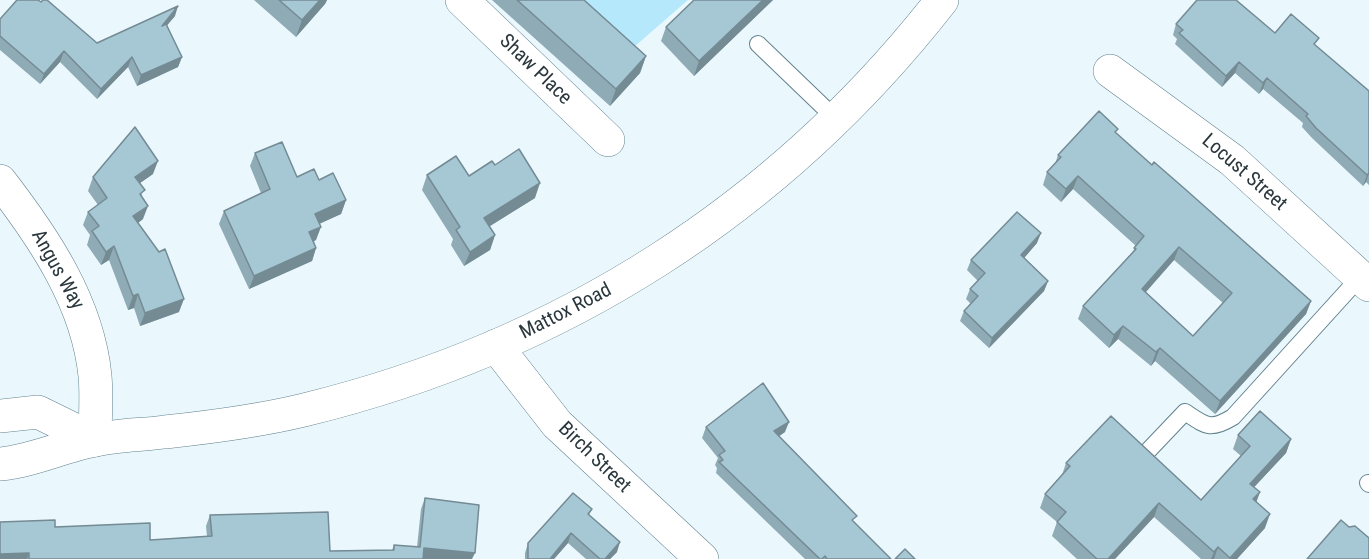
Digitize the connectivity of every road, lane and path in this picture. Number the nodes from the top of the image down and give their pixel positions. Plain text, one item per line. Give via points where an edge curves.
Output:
1 (462, 0) edge
2 (942, 0) edge
3 (758, 44) dead end
4 (1110, 71) dead end
5 (836, 119) junction
6 (608, 140) dead end
7 (0, 181) edge
8 (1364, 281) edge
9 (496, 346) junction
10 (0, 416) edge
11 (94, 440) junction
12 (1146, 453) edge
13 (0, 464) edge
14 (702, 559) edge

1 - 6 main road, Shaw Place
2 - 5 main road, Mattox Road
3 - 5 lane
4 - 8 main road, Locust Street via 1232,160
5 - 9 main road, Mattox Road via 762,186 681,246 608,292
7 - 11 main road, Angus Way via 26,215 79,304 95,375
8 - 12 lane via 1233,417 1219,426 1206,426 1185,412
9 - 11 main road, Mattox Road via 304,410 216,426
9 - 14 main road, Birch Street via 557,424
10 - 11 main road via 38,412
11 - 13 main road, Mattox Road

